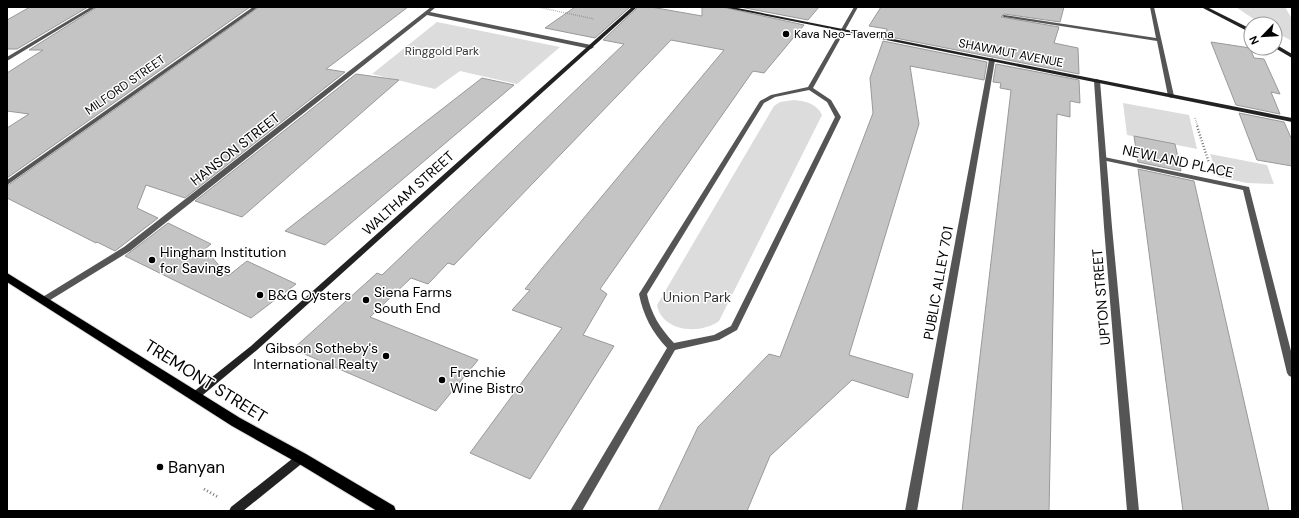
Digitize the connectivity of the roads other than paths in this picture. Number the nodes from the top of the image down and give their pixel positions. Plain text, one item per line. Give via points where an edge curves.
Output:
1 (94, 7) edge
2 (256, 7) edge
3 (434, 7) edge
4 (635, 7) edge
5 (725, 7) edge
6 (856, 7) edge
7 (1152, 7) edge
8 (1203, 7) edge
9 (1217, 7) edge
10 (426, 12) junction
11 (1004, 16) dead end
12 (1236, 22) junction
13 (1243, 27) edge
14 (842, 30) junction
15 (1159, 40) junction
16 (591, 47) junction
17 (1283, 51) edge
18 (1292, 56) edge
19 (7, 59) edge
20 (992, 60) junction
21 (1097, 81) junction
22 (810, 88) junction
23 (1171, 96) junction
24 (1292, 120) edge
25 (1104, 159) junction
26 (7, 183) edge
27 (7, 277) edge
28 (44, 300) junction
29 (672, 347) junction
30 (1292, 372) edge
31 (195, 396) junction
32 (301, 458) junction
33 (235, 511) edge
34 (389, 511) edge
35 (576, 511) edge
36 (911, 511) edge
37 (1133, 511) edge

1 - 19 street
2 - 26 street, MILFORD STREET
3 - 10 street, HANSON STREET
4 - 16 main road, WALTHAM STREET
5 - 14 main road, SHAWMUT AVENUE
6 - 14 street
7 - 15 street
8 - 12 main road
9 - 12 main road
10 - 16 street
10 - 28 street, HANSON STREET via 127,249
11 - 15 street
12 - 13 main road
14 - 20 main road, SHAWMUT AVENUE
14 - 22 street
15 - 23 street
16 - 31 main road, WALTHAM STREET via 254,348
17 - 18 main road
20 - 21 main road, SHAWMUT AVENUE
20 - 36 street, PUBLIC ALLEY 701
21 - 23 main road, SHAWMUT AVENUE
21 - 25 street, UPTON STREET
22 - 29 street via 773,96 762,102 643,294 652,323
22 - 29 street via 829,101 838,117 734,328 716,338
23 - 24 main road, SHAWMUT AVENUE
25 - 30 street, NEWLAND PLACE via 1246,189
25 - 37 street, UPTON STREET
27 - 28 main road, TREMONT STREET
28 - 31 main road, TREMONT STREET
29 - 35 street
31 - 32 main road, TREMONT STREET via 264,439
32 - 33 main road
32 - 34 main road, TREMONT STREET

